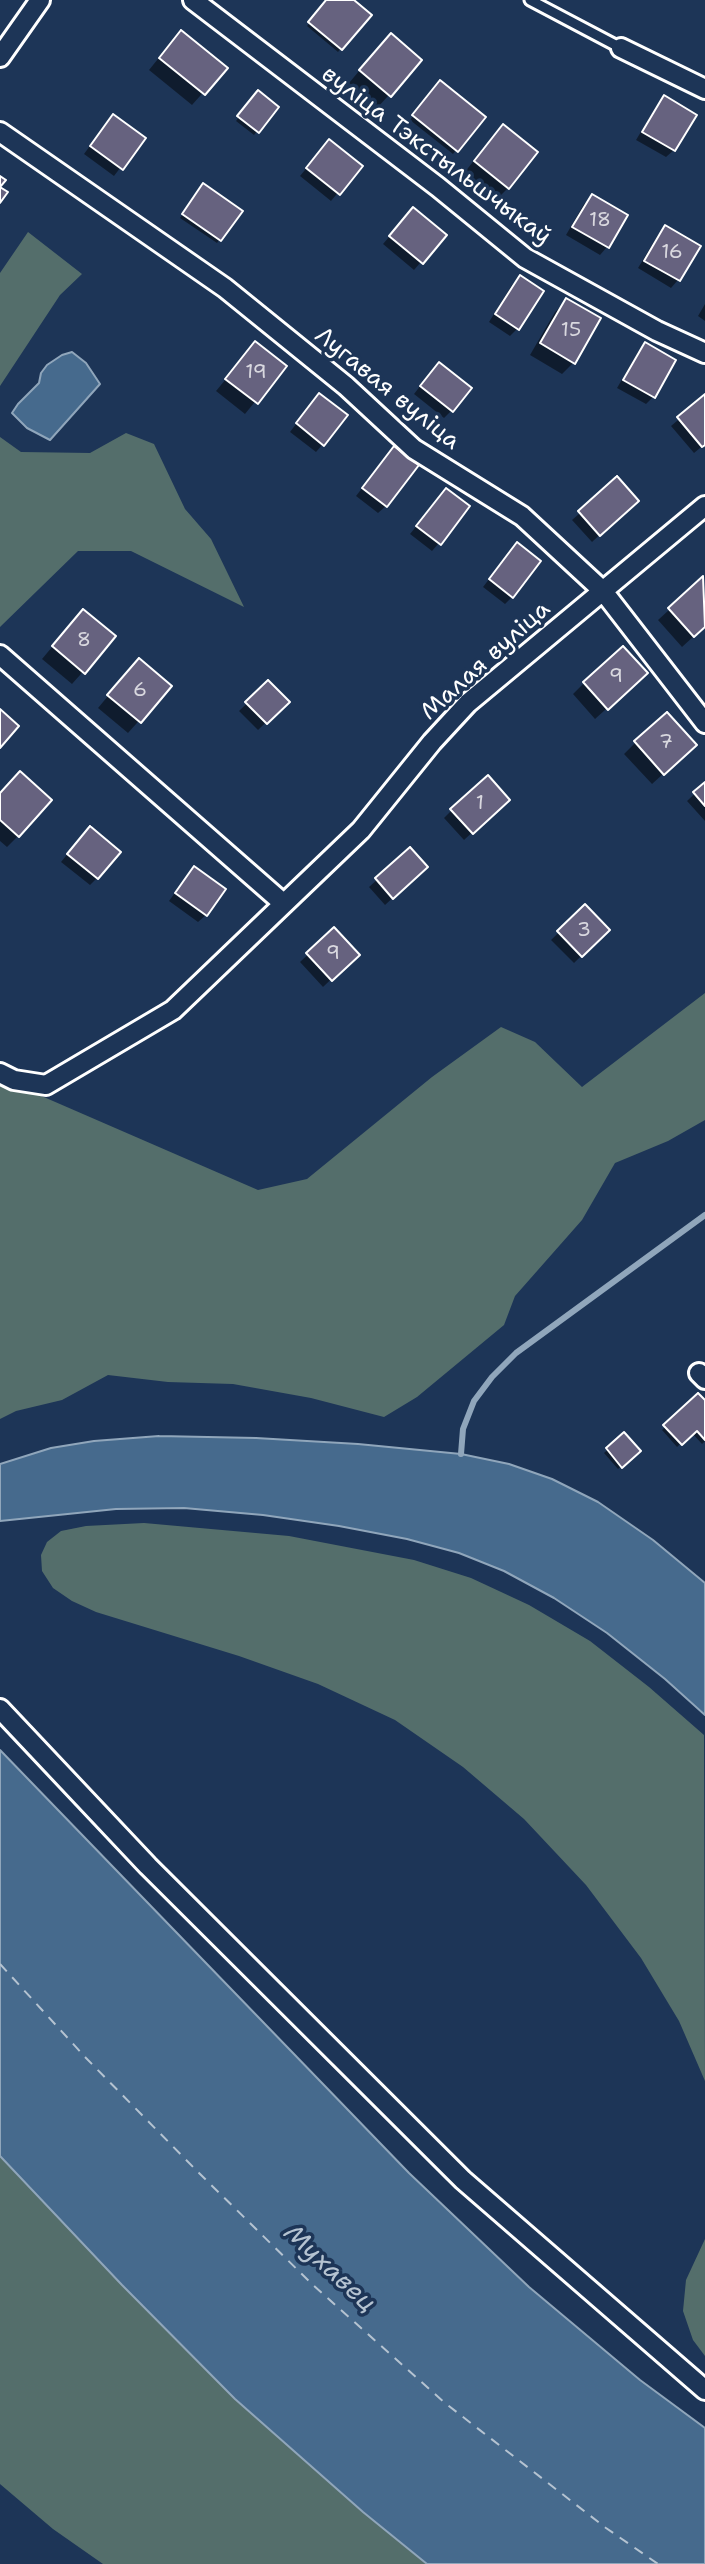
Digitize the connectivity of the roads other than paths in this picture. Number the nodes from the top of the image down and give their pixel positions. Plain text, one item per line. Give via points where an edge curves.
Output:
1 (40, 0) edge
2 (193, 0) edge
3 (530, 0) edge
4 (621, 48) joint
5 (0, 57) edge
6 (705, 89) edge
7 (0, 132) edge
8 (705, 353) edge
9 (705, 506) edge
10 (603, 591) junction
11 (0, 655) edge
12 (705, 723) edge
13 (283, 903) junction
14 (0, 1073) edge
15 (0, 1709) edge
16 (705, 2390) edge

1 - 5 street
2 - 8 street, вуліца Тэкстыльшчыкаў via 525,258
3 - 4 lane
4 - 6 street
7 - 10 street, Лугавая вуліца via 225,288 414,449 522,516
9 - 10 street, Малая вуліца
10 - 12 street, Лугавая вуліца
10 - 13 street, Малая вуліца via 468,703 361,830
11 - 13 street
13 - 14 street, Малая вуліца via 173,1010 46,1085
15 - 16 street via 148,1866 463,2180

